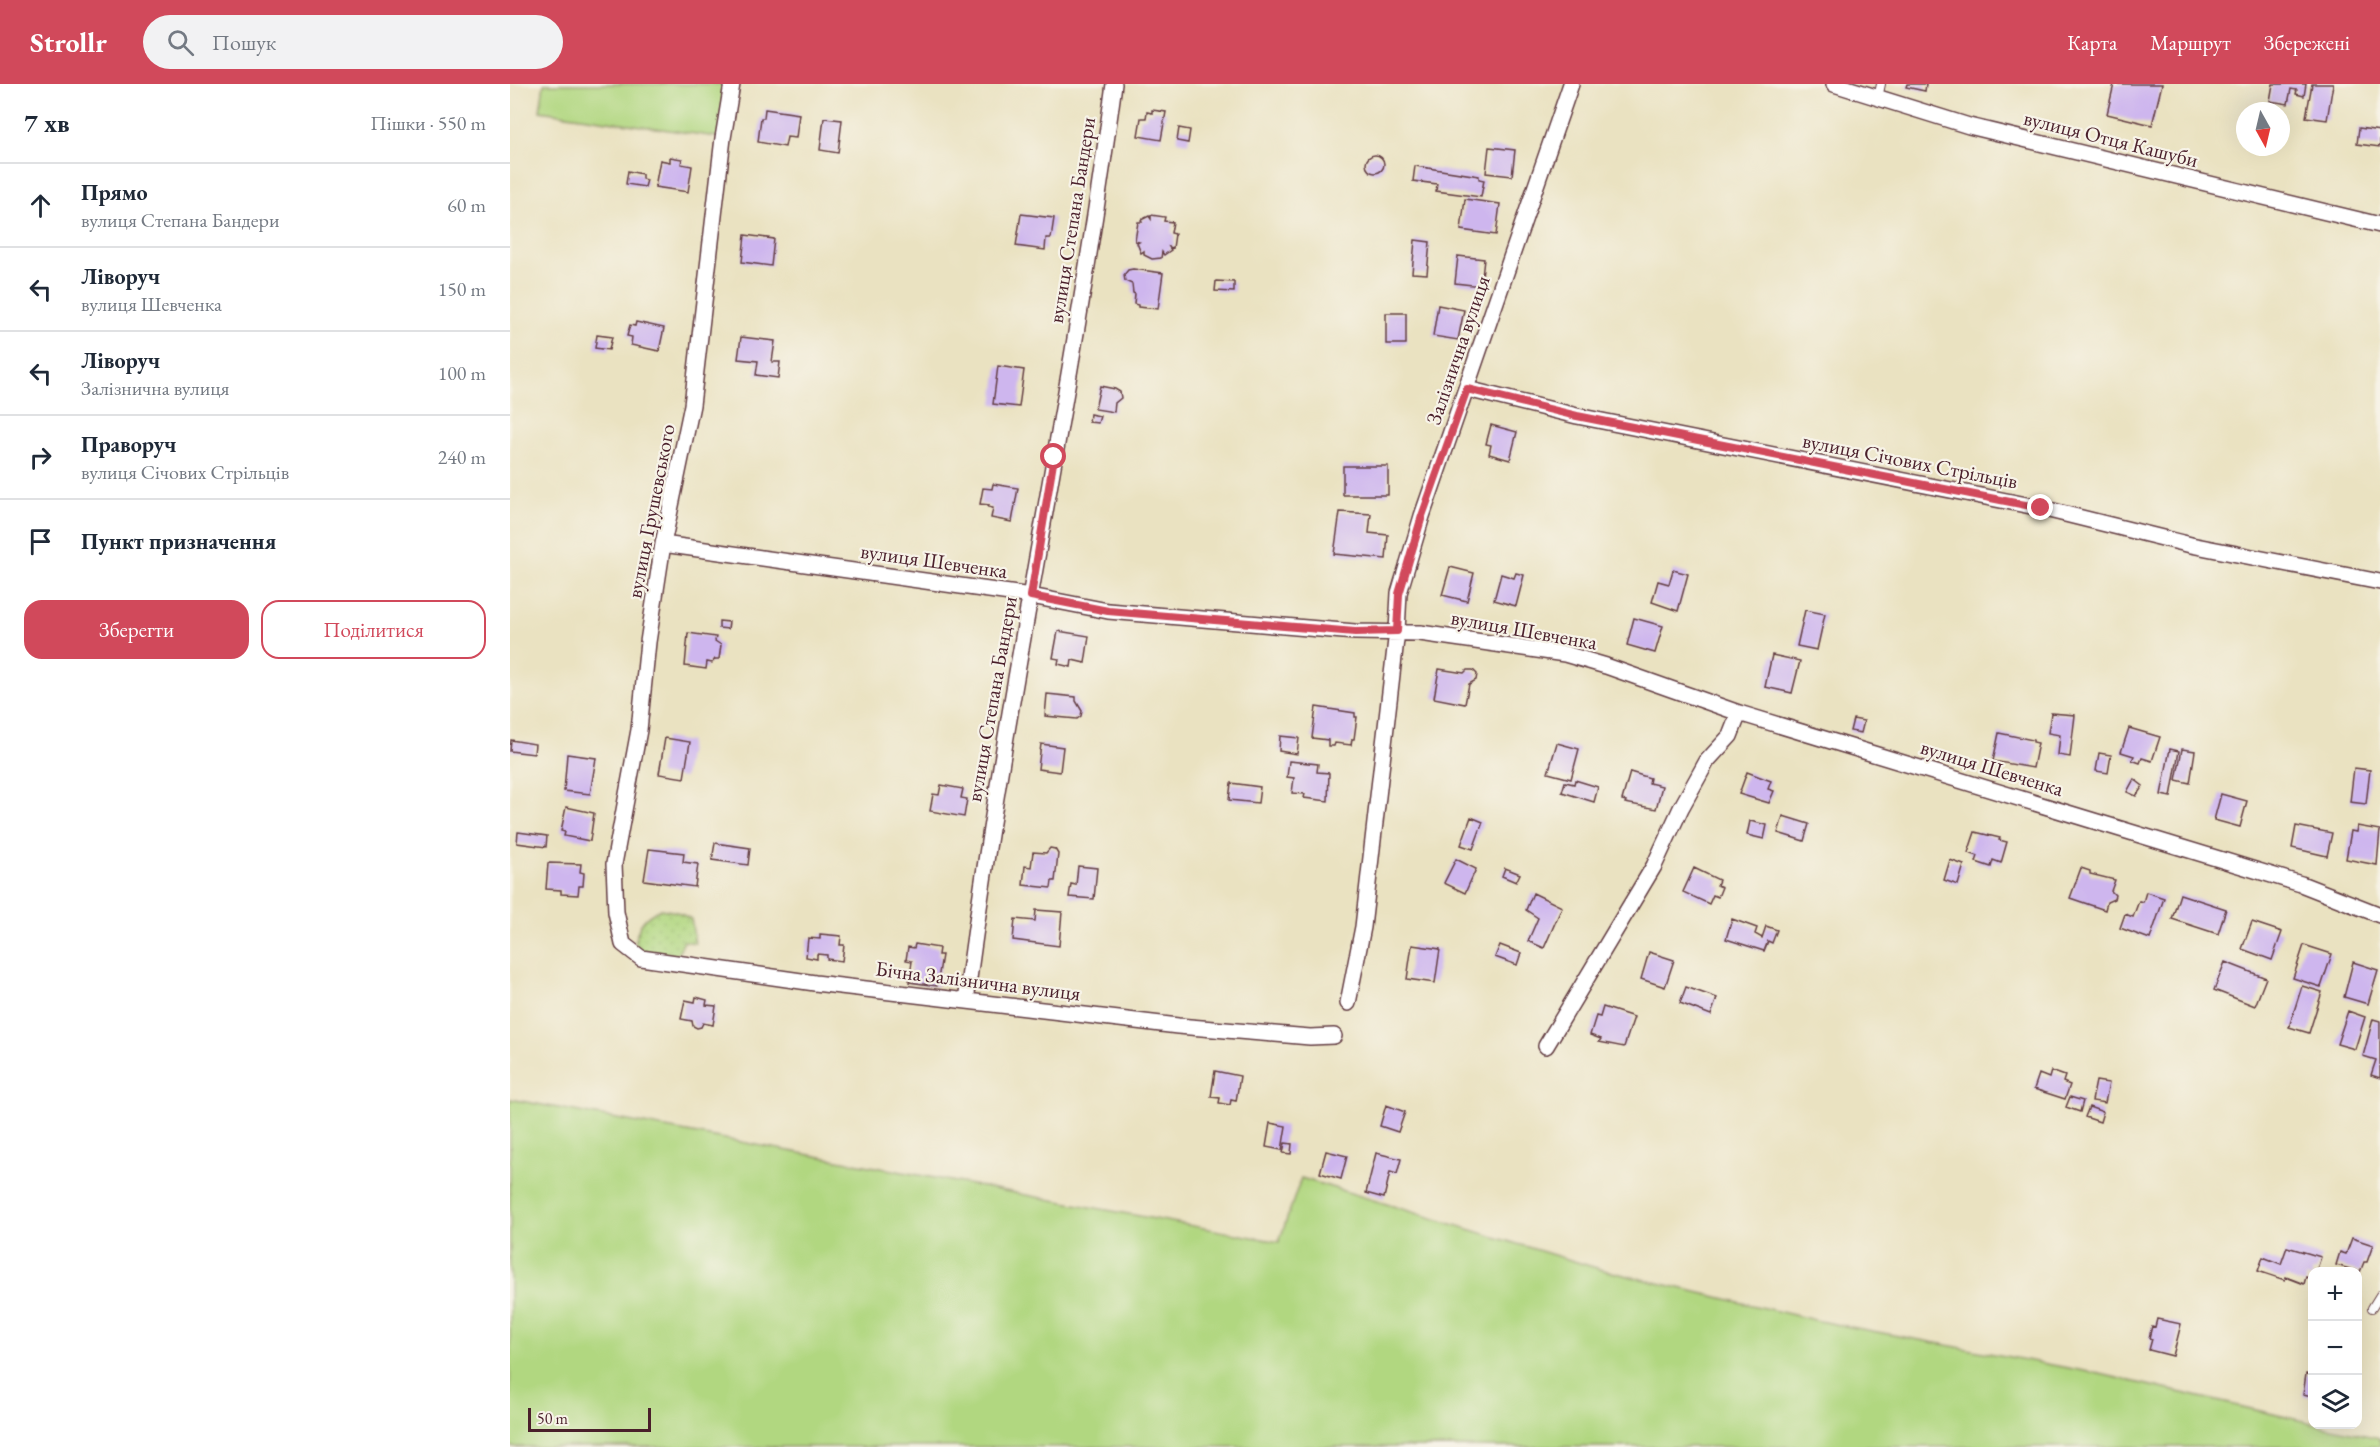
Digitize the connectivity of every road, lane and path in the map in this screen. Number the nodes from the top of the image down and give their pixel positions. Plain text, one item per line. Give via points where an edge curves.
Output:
1 (732, 84) edge
2 (1114, 84) edge
3 (1571, 84) edge
4 (1834, 84) edge
5 (1880, 91) edge
6 (2380, 225) edge
7 (1467, 389) junction
8 (663, 544) junction
9 (2380, 582) edge
10 (1031, 596) junction
11 (1397, 631) junction
12 (1739, 713) junction
13 (2380, 915) edge
14 (623, 944) joint
15 (966, 1001) junction
16 (1348, 1003) dead end
17 (1334, 1036) dead end
18 (1546, 1046) dead end
19 (2380, 1295) edge
20 (2372, 1308) dead end

1 - 8 street, вулиця Грушевського via 692,405
2 - 10 street, вулиця Степана Бандери
3 - 7 street, Залізнична вулиця
4 - 5 street, вулиця Отця Кашуби
5 - 6 street, вулиця Отця Кашуби via 1969,126
7 - 9 street, вулиця Січових Стрільців via 1577,416 2041,508 2191,545
7 - 11 street, Залізнична вулиця via 1399,594
8 - 10 street, вулиця Шевченка
8 - 14 street, вулиця Грушевського via 639,730 614,864 616,912
10 - 11 street, вулиця Шевченка via 1108,611 1355,632
10 - 15 street, вулиця Степана Бандери via 1011,700
11 - 12 street, вулиця Шевченка via 1565,654
11 - 16 street, Залізнична вулиця via 1363,927
12 - 13 street, вулиця Шевченка via 2301,884
12 - 18 street via 1730,736 1707,762 1654,866
14 - 15 street, Бічна Залізнична вулиця via 641,958
15 - 17 street, Бічна Залізнична вулиця via 1178,1026
19 - 20 lane

